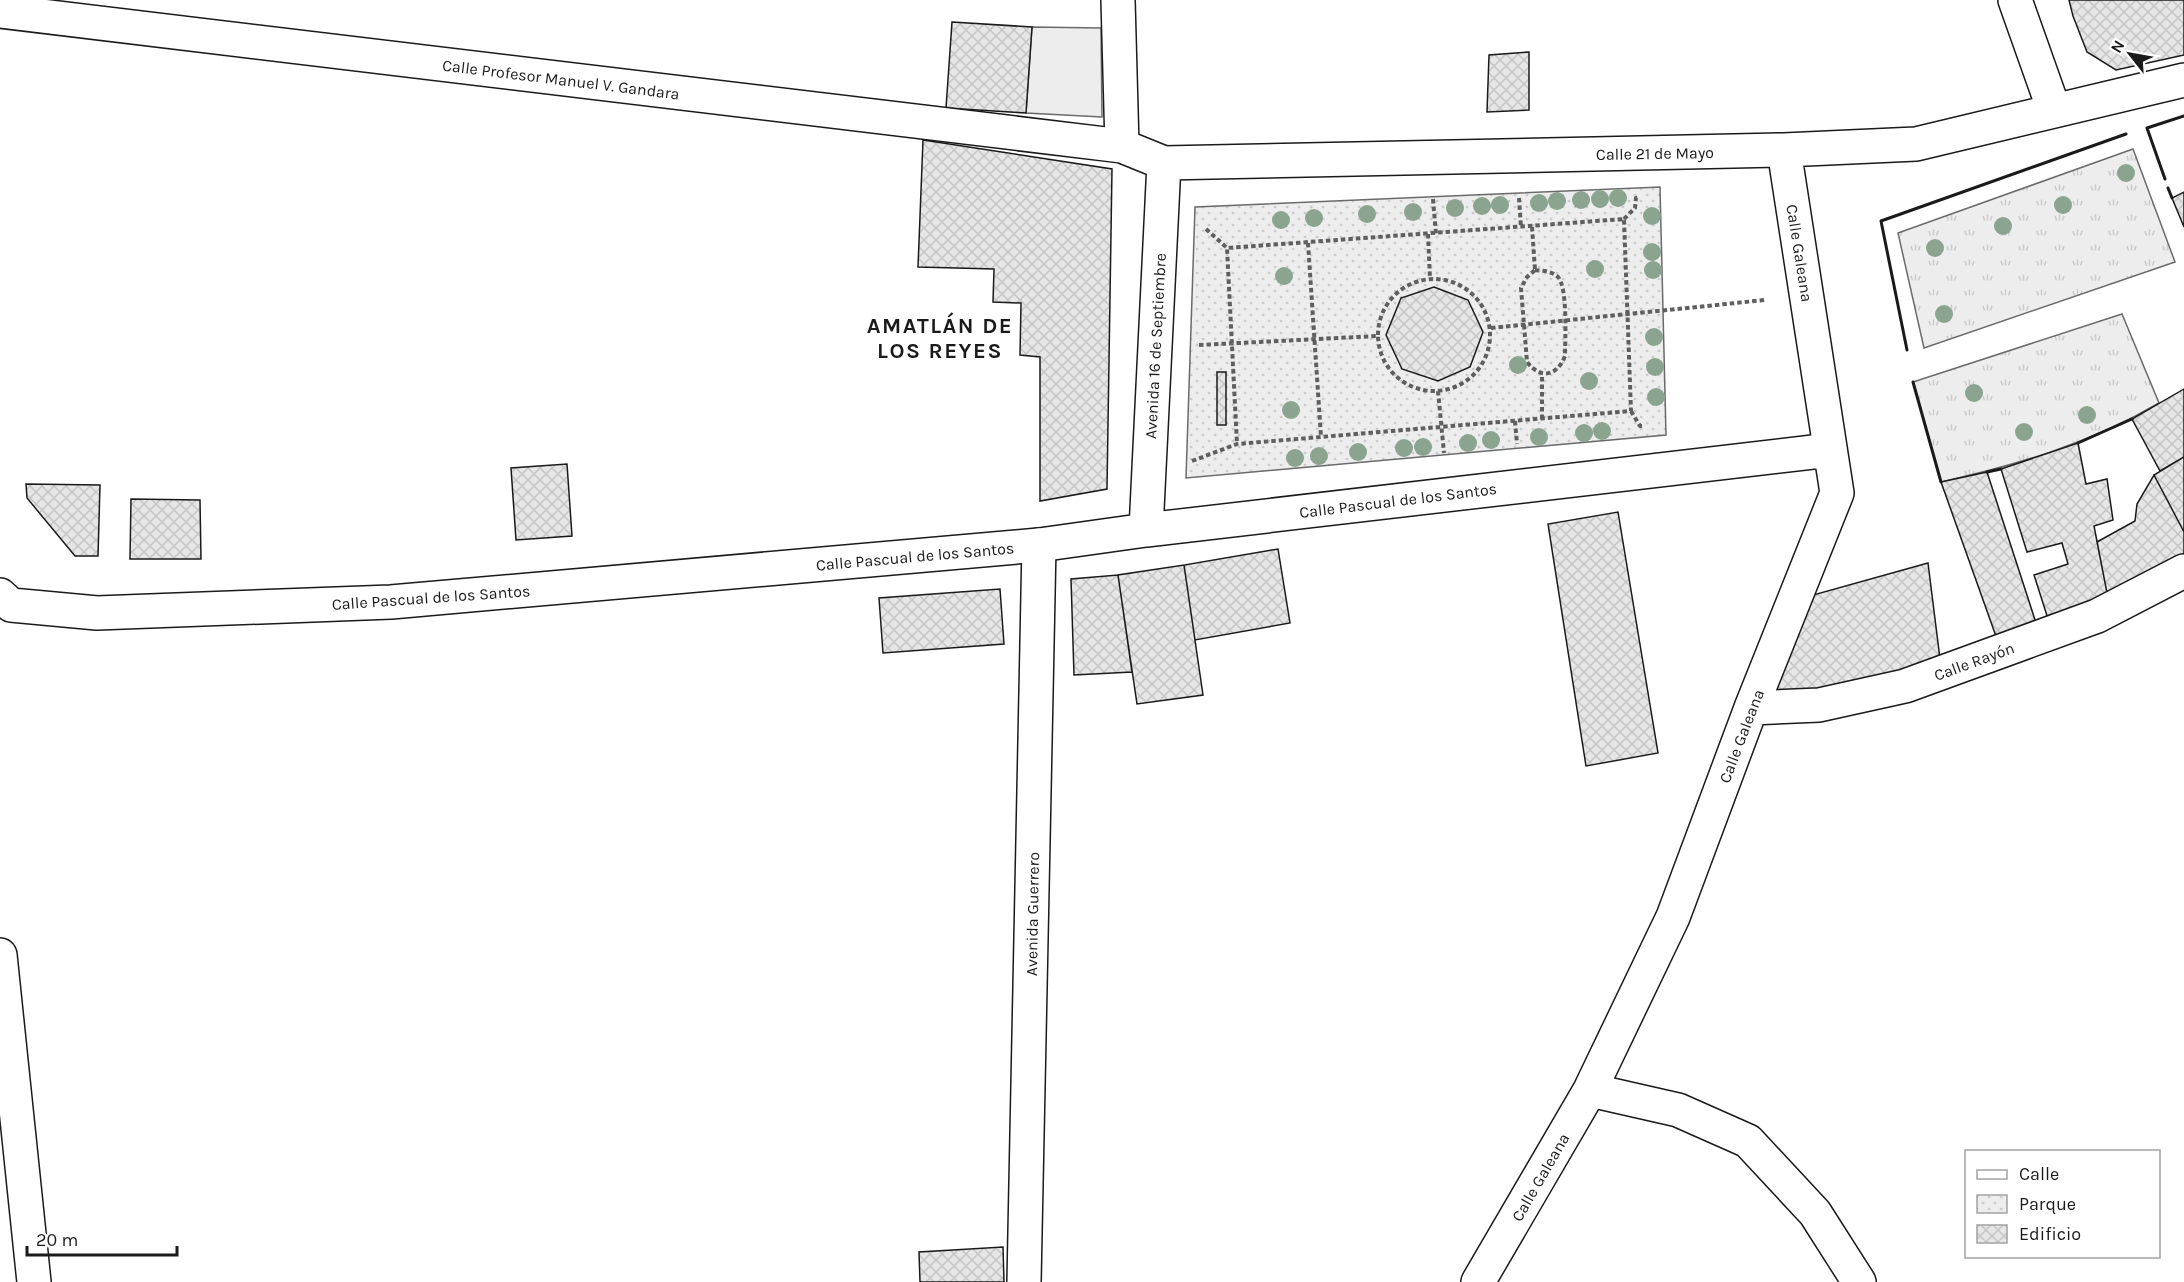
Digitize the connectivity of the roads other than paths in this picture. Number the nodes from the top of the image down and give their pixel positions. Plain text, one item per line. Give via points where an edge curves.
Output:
1 (1119, 0) edge
2 (2015, 0) edge
3 (0, 11) edge
4 (2184, 80) edge
5 (2054, 111) junction
6 (1122, 146) junction
7 (1784, 150) junction
8 (1164, 163) junction
9 (1830, 450) junction
10 (1146, 530) junction
11 (1039, 545) junction
12 (2184, 571) edge
13 (0, 595) edge
14 (1751, 708) junction
15 (0, 955) edge
16 (1590, 1090) junction
17 (34, 1282) edge
18 (1024, 1282) edge
19 (1478, 1282) edge
20 (1859, 1282) edge

1 - 6 street
2 - 5 street
3 - 6 street, Calle Profesor Manuel V. Gandara
4 - 5 street, Calle 21 de Mayo
5 - 7 street, Calle 21 de Mayo via 1916,144
6 - 8 street, Calle 21 de Mayo
7 - 8 street, Calle 21 de Mayo
7 - 9 street, Calle Galeana
8 - 10 street, Avenida 16 de Septiembre
9 - 10 street, Calle Pascual de los Santos
9 - 14 street, Calle Galeana via 1837,493
10 - 11 street, Calle Pascual de los Santos
11 - 13 street, Calle Pascual de los Santos via 391,602 97,613 11,604
11 - 18 street, Avenida Guerrero
12 - 14 street, Calle Rayón via 2097,616 1905,686 1819,705
14 - 16 street, Calle Galeana via 1673,917
15 - 17 street
16 - 19 street, Calle Galeana
16 - 20 street via 1678,1110 1748,1141 1815,1213

